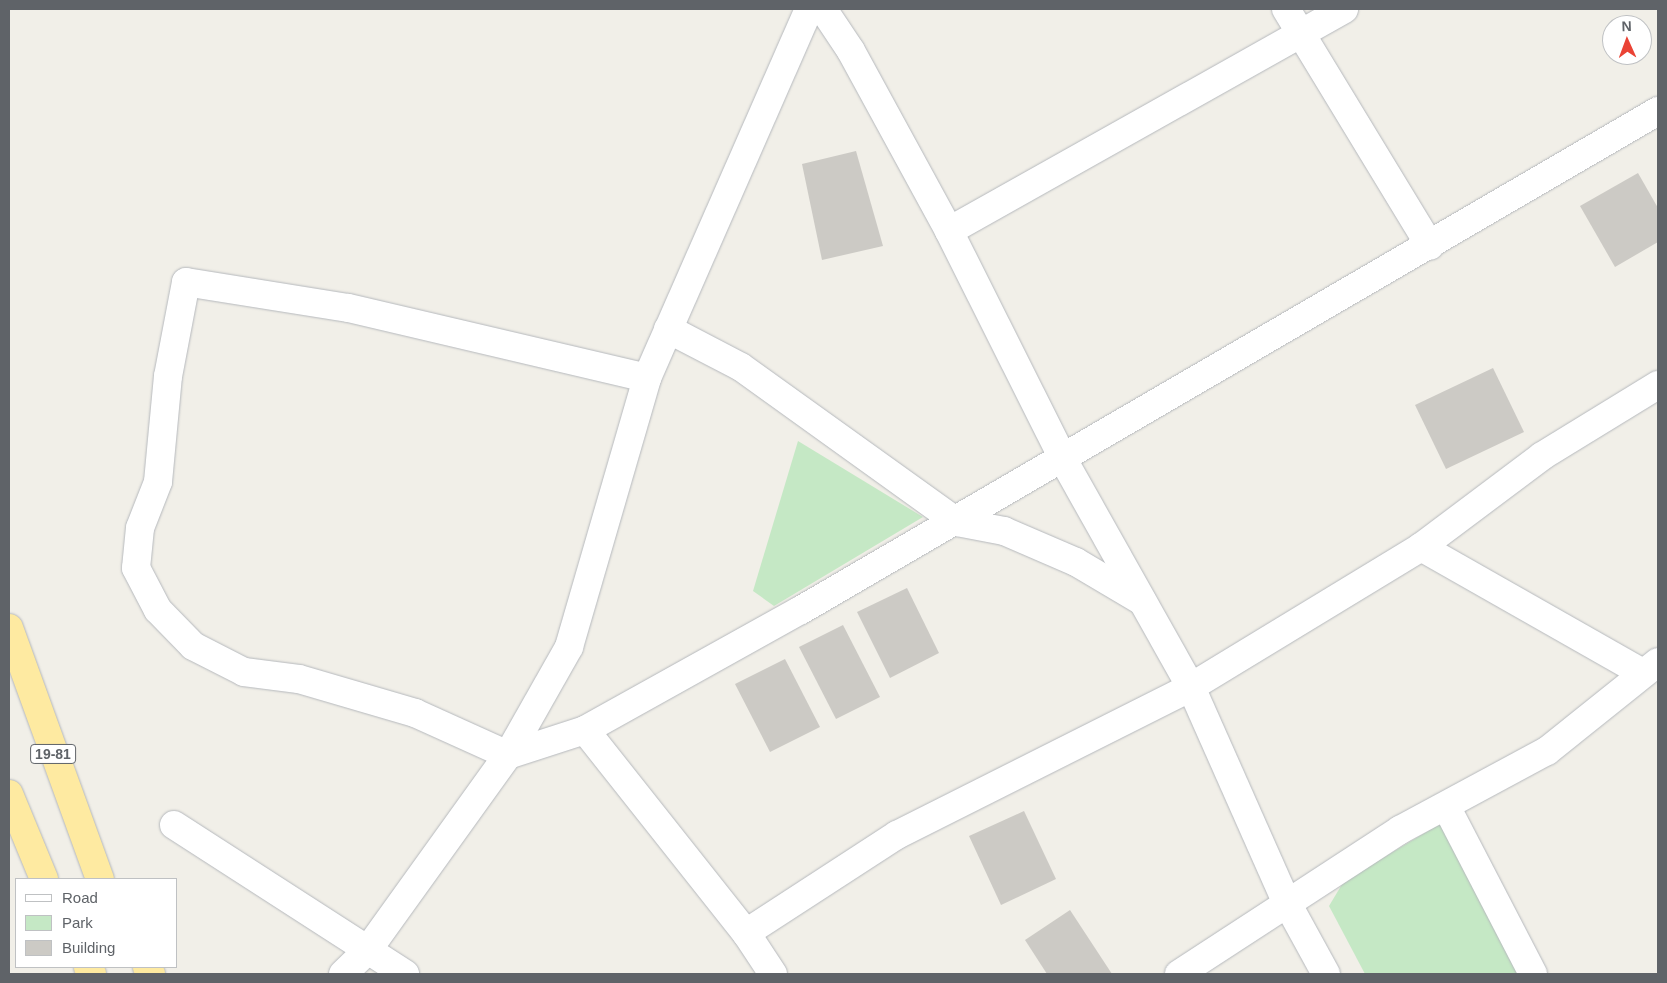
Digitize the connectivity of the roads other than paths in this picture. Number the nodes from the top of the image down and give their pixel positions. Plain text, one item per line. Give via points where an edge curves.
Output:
1 (809, 9) edge
2 (822, 9) edge
3 (1286, 9) edge
4 (1344, 9) edge
5 (1301, 33) junction
6 (1658, 111) edge
7 (949, 231) junction
8 (1430, 246) junction
9 (668, 330) junction
10 (647, 378) junction
11 (1658, 385) edge
12 (1064, 461) junction
13 (957, 522) junction
14 (1421, 547) junction
15 (1142, 601) junction
16 (9, 628) edge
17 (1651, 668) edge
18 (1191, 687) junction
19 (585, 730) junction
20 (508, 755) junction
21 (9, 794) edge
22 (1446, 806) junction
23 (174, 825) dead end
24 (44, 878) edge
25 (100, 878) edge
26 (1286, 901) junction
27 (746, 933) junction
28 (367, 951) junction
29 (343, 974) edge
30 (405, 974) edge
31 (773, 974) edge
32 (1179, 974) edge
33 (1326, 974) edge
34 (1533, 974) edge

1 - 9 street
2 - 7 street via 851,50
3 - 5 street
4 - 5 street
5 - 7 street
5 - 8 street
6 - 8 street
7 - 12 street
8 - 12 street
9 - 10 street
9 - 13 street via 741,367
10 - 20 street via 569,647
10 - 20 street via 348,308 186,282 168,376 158,482 140,528 136,568 158,610 193,646 244,672 299,679 415,713
11 - 14 street via 1542,456
12 - 13 street
12 - 15 street
13 - 15 street via 1004,531 1076,562
13 - 19 street
14 - 17 street
14 - 18 street
15 - 18 street
16 - 25 highway, 19-81
17 - 22 street via 1547,751
18 - 26 street
18 - 27 street via 897,835
19 - 20 street
19 - 27 street
20 - 28 street
21 - 24 highway
22 - 26 street
22 - 34 street
23 - 28 street
26 - 32 street
26 - 33 street
27 - 31 street
28 - 29 street
28 - 30 street

